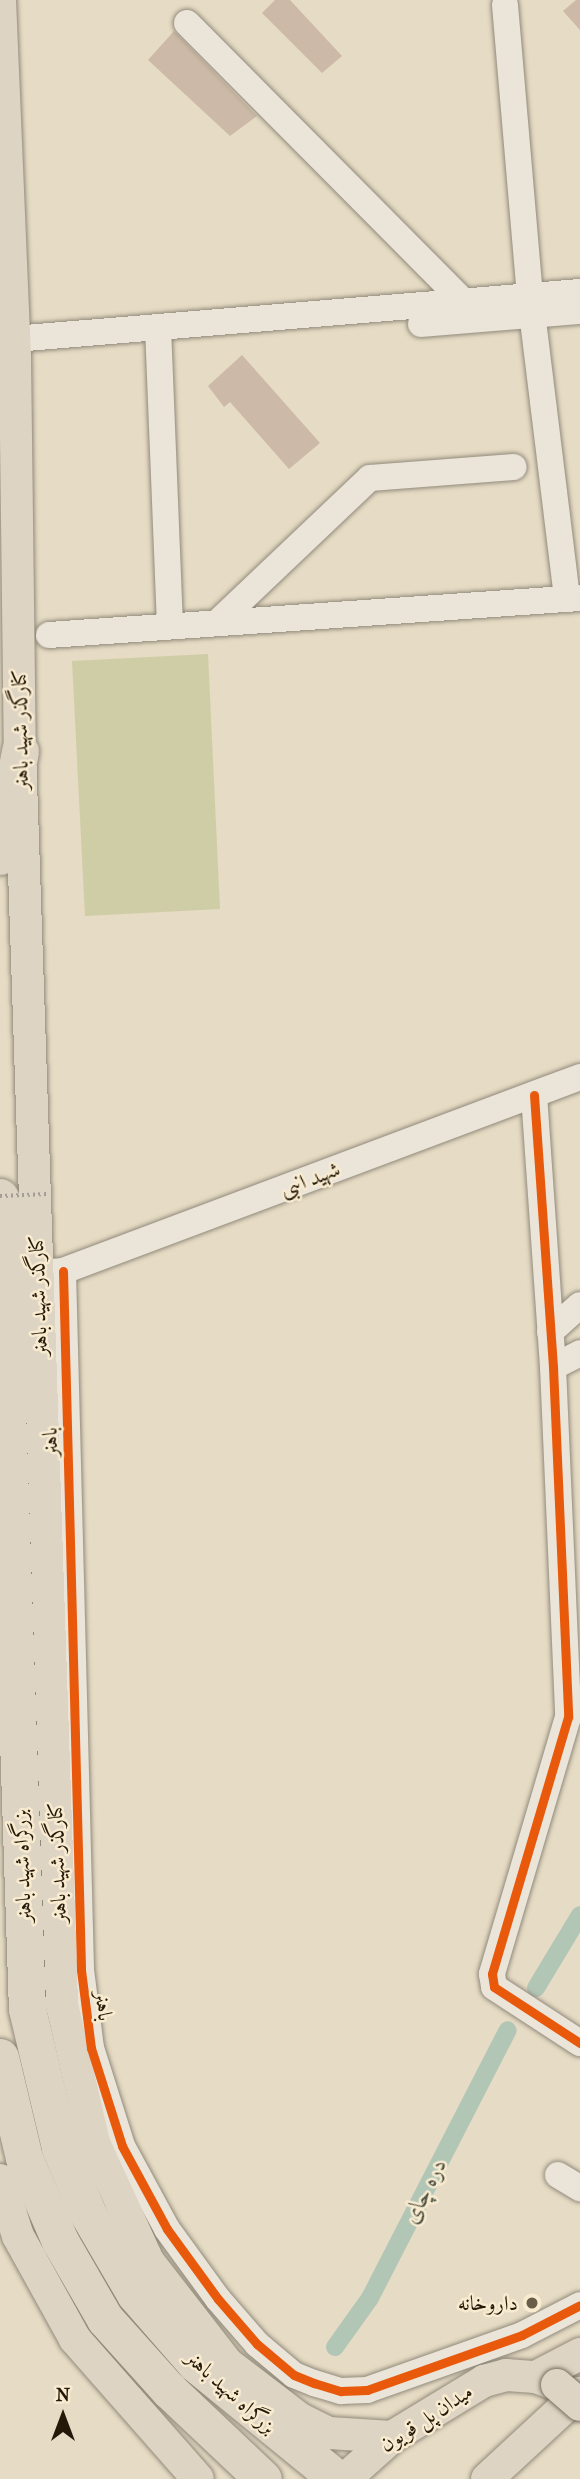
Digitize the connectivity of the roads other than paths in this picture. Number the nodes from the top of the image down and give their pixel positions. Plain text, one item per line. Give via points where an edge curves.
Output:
1 (0, 0) edge
2 (505, 5) dead end
3 (187, 23) dead end
4 (580, 292) edge
5 (464, 302) junction
6 (531, 305) junction
7 (580, 311) edge
8 (158, 336) junction
9 (15, 348) junction
10 (514, 467) dead end
11 (574, 598) edge
12 (218, 622) junction
13 (170, 625) junction
14 (49, 635) dead end
15 (20, 751) junction
16 (0, 856) edge
17 (580, 1077) edge
18 (534, 1095) junction
19 (0, 1196) edge
20 (50, 1272) junction
21 (580, 1305) edge
22 (550, 1332) junction
23 (580, 1353) edge
24 (553, 1367) junction
25 (580, 2043) edge
26 (0, 2057) edge
27 (0, 2180) edge
28 (580, 2305) edge
29 (580, 2354) edge
30 (563, 2390) edge
31 (580, 2419) edge
32 (392, 2437) junction
33 (198, 2479) edge
34 (262, 2479) edge
35 (337, 2479) edge
36 (345, 2479) edge
37 (487, 2479) edge
38 (517, 2479) edge

1 - 9 main road, کنارگذر شهید باهنر
2 - 6 street
3 - 5 street
4 - 6 street
5 - 6 street
5 - 8 street
6 - 7 street
6 - 8 street
6 - 11 street
8 - 9 street
8 - 13 street
9 - 15 main road, کنارگذر شهید باهنر
10 - 12 street via 370,478
11 - 12 street
12 - 13 street
13 - 14 street
15 - 16 highway
15 - 20 main road, کنارگذر شهید باهنر
17 - 18 street, شهید انبی
18 - 20 street, شهید انبی
18 - 22 street
19 - 35 highway, بزرگراه شهید باهنر via 27,2010 60,2148 87,2213 128,2283 195,2363
20 - 28 street, باهنر via 81,1970 91,2048 122,2146 167,2229 218,2299 257,2344 294,2375 314,2384 341,2391 367,2390 522,2335
20 - 32 main road, کنارگذر شهید باهنر via 62,2005 94,2143 148,2262 228,2364 300,2419 329,2433
21 - 22 street
22 - 24 street
23 - 24 street
24 - 25 street via 568,1717 492,1974 494,1987
26 - 34 highway, بزرگراه شهید باهنر via 24,2158 60,2241 105,2319 169,2390
27 - 33 main road via 18,2235 75,2339
29 - 30 main road
30 - 32 main road, میدان پل قویون via 506,2375 484,2381
30 - 37 main road
31 - 38 main road
32 - 36 main road, میدان پل قویون

